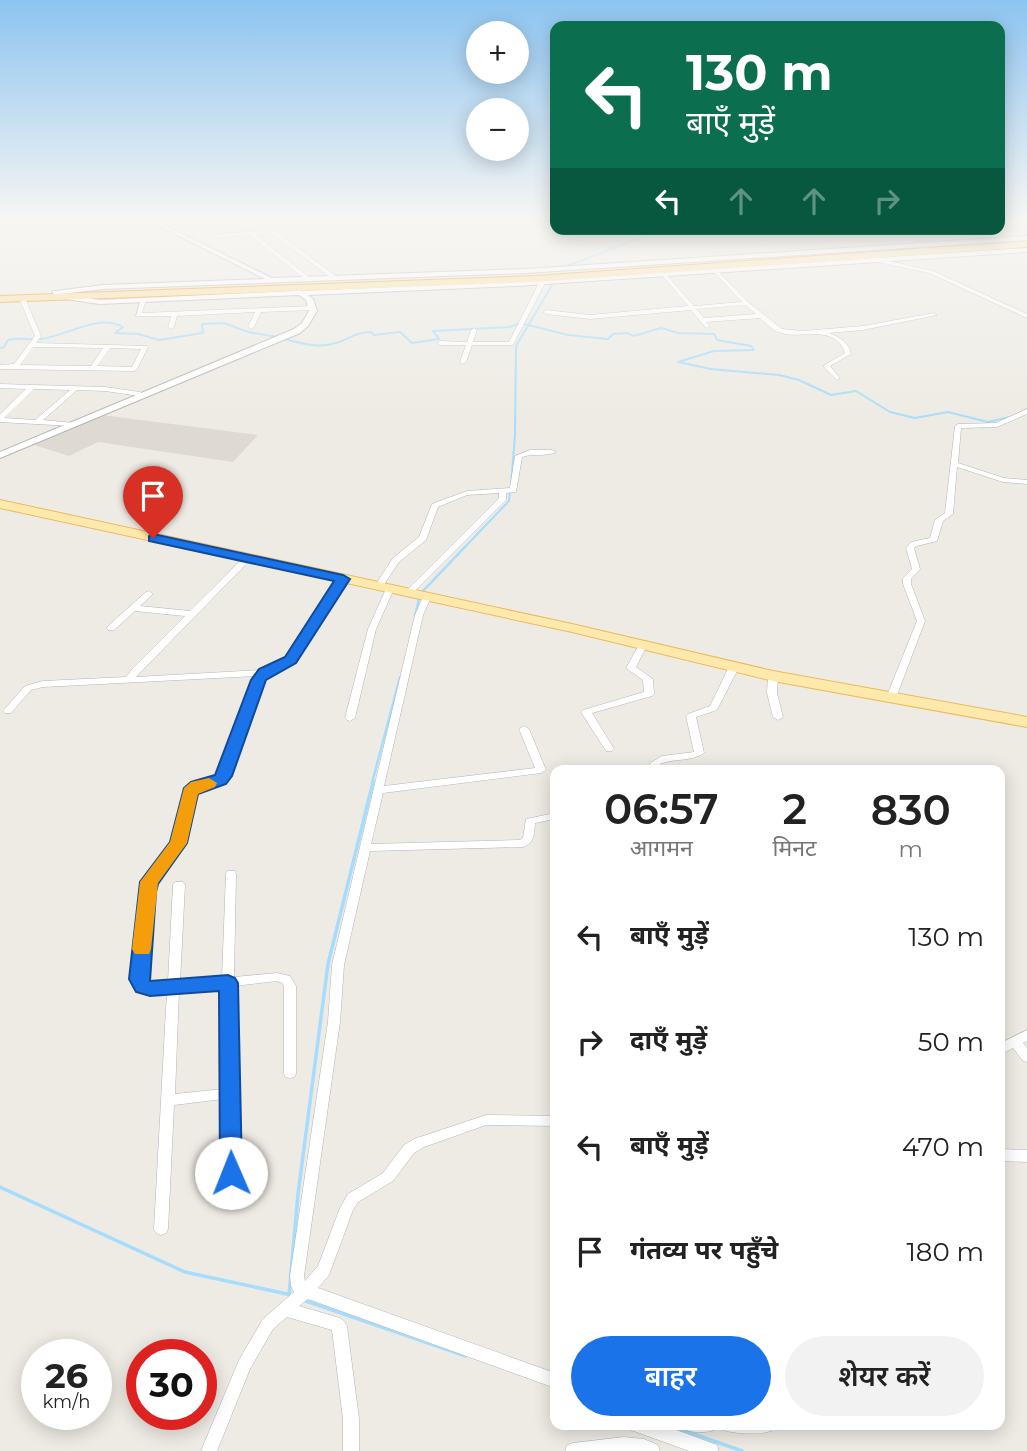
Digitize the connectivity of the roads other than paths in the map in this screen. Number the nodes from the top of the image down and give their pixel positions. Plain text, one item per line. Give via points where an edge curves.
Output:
1 (141, 286) edge
2 (247, 286) edge
3 (401, 286) edge
4 (470, 286) edge
5 (537, 286) edge
6 (675, 286) edge
7 (730, 286) edge
8 (963, 286) edge
9 (300, 292) junction
10 (56, 293) junction
11 (69, 297) junction
12 (22, 298) junction
13 (2, 299) edge
14 (143, 300) junction
15 (746, 303) junction
16 (694, 307) junction
17 (1027, 307) edge
18 (313, 308) junction
19 (1014, 308) junction
20 (259, 311) junction
21 (546, 312) dead end
22 (175, 314) junction
23 (934, 314) dead end
24 (760, 316) junction
25 (1027, 316) edge
26 (172, 327) dead end
27 (251, 327) dead end
28 (474, 330) dead end
29 (820, 331) junction
30 (36, 340) junction
31 (440, 343) dead end
32 (469, 343) junction
33 (108, 346) junction
34 (463, 362) dead end
35 (0, 367) edge
36 (14, 367) junction
37 (64, 368) junction
38 (93, 369) junction
39 (19, 377) dead end
40 (97, 378) dead end
41 (837, 378) dead end
42 (0, 386) edge
43 (10, 387) junction
44 (33, 387) junction
45 (50, 387) junction
46 (76, 388) junction
47 (87, 388) junction
48 (140, 394) junction
49 (0, 404) edge
50 (13, 405) junction
51 (1022, 413) edge
52 (0, 419) edge
53 (38, 421) junction
54 (72, 424) junction
55 (551, 452) dead end
56 (0, 454) edge
57 (956, 464) junction
58 (1027, 482) edge
59 (502, 491) junction
60 (0, 504) edge
61 (247, 559) junction
62 (343, 579) junction
63 (384, 588) junction
64 (408, 593) junction
65 (149, 594) dead end
66 (427, 597) junction
67 (133, 608) junction
68 (192, 614) junction
69 (111, 628) dead end
70 (643, 645) junction
71 (734, 667) junction
72 (264, 673) junction
73 (773, 676) junction
74 (129, 680) junction
75 (891, 698) junction
76 (8, 711) dead end
77 (778, 717) dead end
78 (350, 718) dead end
79 (1027, 722) edge
80 (524, 729) dead end
81 (609, 749) dead end
82 (656, 765) edge
83 (380, 790) junction
84 (550, 817) edge
85 (366, 848) junction
86 (231, 874) dead end
87 (179, 885) dead end
88 (228, 983) junction
89 (174, 987) junction
90 (1027, 1035) edge
91 (1014, 1042) junction
92 (1005, 1047) edge
93 (1027, 1057) edge
94 (290, 1073) dead end
95 (230, 1093) junction
96 (168, 1100) junction
97 (550, 1121) edge
98 (1005, 1155) edge
99 (1027, 1156) edge
100 (232, 1200) dead end
101 (161, 1229) dead end
102 (297, 1298) junction
103 (550, 1379) edge
104 (658, 1430) edge
105 (664, 1430) edge
106 (650, 1450) edge
107 (209, 1451) edge
108 (351, 1451) edge
109 (573, 1451) edge
110 (711, 1451) edge

1 - 10 street
2 - 10 highway
3 - 11 highway
4 - 9 street
5 - 32 street via 511,344
6 - 16 street
7 - 15 street
8 - 19 street
9 - 14 street
9 - 18 street
10 - 13 highway
11 - 12 highway
11 - 14 street via 99,302
12 - 13 highway
12 - 30 street
14 - 22 street via 138,315
15 - 16 street
15 - 24 street
16 - 21 street via 590,317
16 - 24 street via 705,323
17 - 19 street
18 - 20 street
18 - 48 street via 297,331 273,343
19 - 25 street
20 - 22 street
20 - 27 street
22 - 26 street
23 - 29 street
24 - 29 street via 780,331
28 - 32 street
29 - 41 street via 847,349 848,355 826,366
30 - 33 street
30 - 36 street
31 - 32 street
32 - 34 street
33 - 38 street
33 - 38 street via 145,347 134,369
35 - 36 street
36 - 37 street
37 - 38 street
37 - 45 street
39 - 43 street
40 - 47 street
42 - 43 street
43 - 44 street
44 - 45 street
44 - 50 street
45 - 46 street
46 - 47 street
46 - 53 street
47 - 48 street
48 - 54 street
49 - 50 street
50 - 52 street
51 - 57 street via 997,425 958,426
52 - 53 street
53 - 54 street
54 - 56 street
55 - 59 street via 520,456 516,485
57 - 58 street via 1003,480
57 - 75 street via 949,514 939,520 935,538 910,548 916,569 907,584 921,621
59 - 63 street via 461,494 435,506 424,538 396,560
59 - 64 street via 503,498
60 - 61 main road
61 - 62 main road
61 - 68 street
62 - 63 main road
62 - 72 street via 291,660
63 - 64 main road
63 - 78 street
64 - 66 main road
65 - 67 street
66 - 70 main road
66 - 83 street via 419,615
67 - 68 street
67 - 69 street
68 - 74 street
70 - 71 main road
70 - 81 street via 631,668 648,679 649,694 586,712
71 - 73 main road
71 - 82 street via 714,708 689,719 699,753 660,759
72 - 74 street
72 - 89 street via 222,779 190,792 178,843 149,882 139,979 150,988
73 - 75 main road
73 - 77 street
74 - 76 street via 32,686
75 - 79 main road
80 - 83 street via 542,768 538,772
83 - 85 street
84 - 85 street via 530,821 528,839 523,843
85 - 102 street via 338,965
86 - 88 street
87 - 89 street
88 - 89 street
88 - 94 street via 289,981
88 - 95 street
89 - 96 street
90 - 91 street
91 - 92 street
91 - 93 street
95 - 96 street
95 - 100 street
96 - 101 street
97 - 102 street via 486,1120 414,1145 388,1177 350,1202 324,1270
98 - 99 street
102 - 103 street
102 - 107 street via 268,1324 244,1365
102 - 108 street via 339,1326
104 - 106 street
105 - 110 street
106 - 109 street via 602,1446

